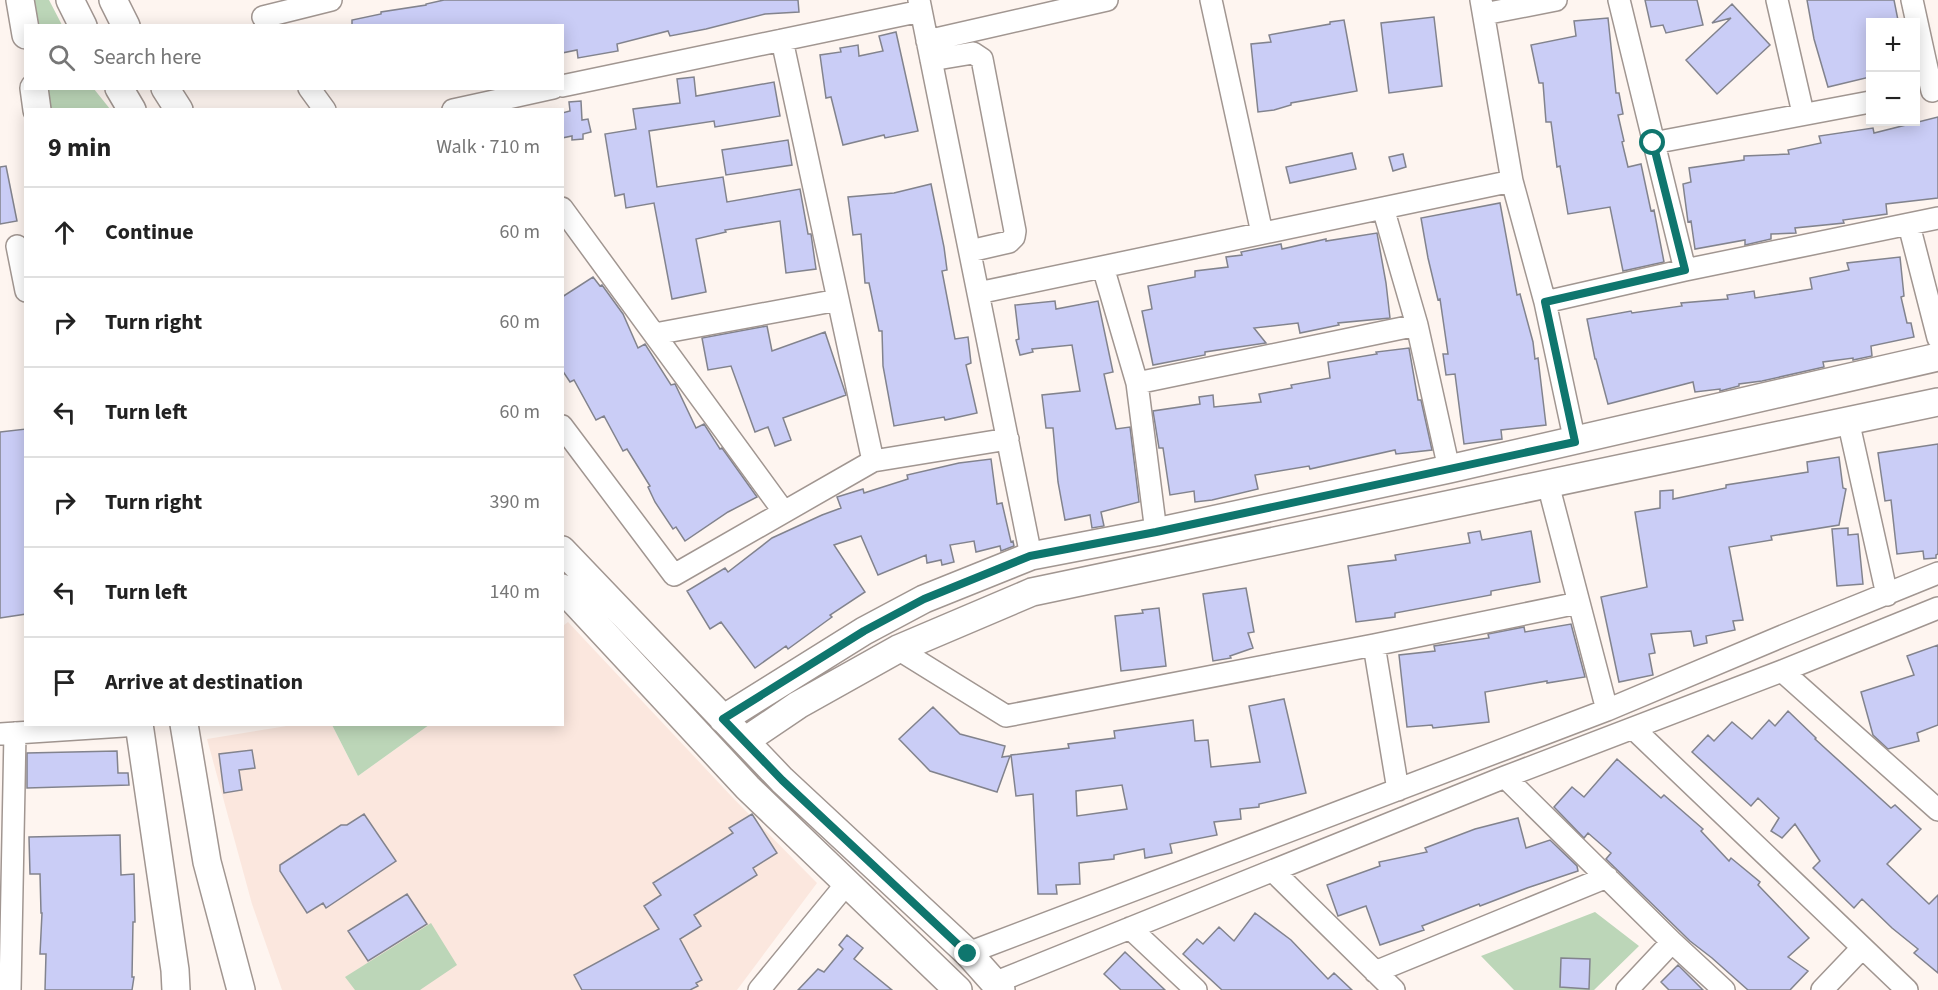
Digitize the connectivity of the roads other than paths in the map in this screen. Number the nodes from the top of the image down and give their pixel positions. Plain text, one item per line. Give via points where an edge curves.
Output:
1 (20, 0) edge
2 (70, 0) edge
3 (113, 0) edge
4 (331, 0) edge
5 (1107, 0) edge
6 (1211, 0) edge
7 (1556, 0) edge
8 (1619, 0) edge
9 (1777, 0) edge
10 (1912, 0) edge
11 (920, 6) edge
12 (1483, 7) edge
13 (261, 14) edge
14 (24, 24) edge
15 (81, 24) edge
16 (125, 24) edge
17 (782, 40) junction
18 (929, 51) junction
19 (564, 86) edge
20 (33, 90) edge
21 (120, 90) edge
22 (166, 90) edge
23 (310, 90) edge
24 (1928, 91) edge
25 (539, 97) edge
26 (1866, 103) edge
27 (37, 108) edge
28 (131, 108) edge
29 (178, 108) edge
30 (324, 108) edge
31 (466, 108) edge
32 (1803, 113) junction
33 (1653, 143) junction
34 (1512, 181) junction
35 (1383, 208) junction
36 (564, 211) edge
37 (1938, 218) edge
38 (1909, 225) junction
39 (1262, 234) junction
40 (14, 246) edge
41 (970, 251) junction
42 (1103, 267) junction
43 (1685, 270) junction
44 (24, 284) edge
45 (978, 293) junction
46 (838, 300) junction
47 (1545, 302) junction
48 (1417, 325) junction
49 (655, 334) junction
50 (1938, 338) edge
51 (1938, 357) edge
52 (1137, 383) junction
53 (1938, 402) edge
54 (1848, 420) junction
55 (564, 429) edge
56 (1008, 439) junction
57 (1575, 442) junction
58 (873, 461) junction
59 (1449, 470) junction
60 (1548, 484) junction
61 (784, 512) junction
62 (1156, 532) junction
63 (564, 552) edge
64 (1030, 556) junction
65 (1938, 573) edge
66 (564, 590) edge
67 (1887, 595) junction
68 (1578, 603) junction
69 (1936, 611) edge
70 (1374, 645) junction
71 (898, 649) junction
72 (1782, 671) junction
73 (1607, 710) junction
74 (723, 719) junction
75 (122, 726) edge
76 (139, 726) edge
77 (184, 726) edge
78 (1634, 729) junction
79 (7, 733) edge
80 (745, 741) junction
81 (1505, 777) junction
82 (1398, 790) junction
83 (1938, 810) edge
84 (6, 865) edge
85 (1274, 871) junction
86 (1607, 877) junction
87 (847, 883) junction
88 (1130, 928) junction
89 (1672, 942) junction
90 (1862, 948) junction
91 (968, 954) junction
92 (1375, 972) junction
93 (998, 986) edge
94 (10, 990) edge
95 (176, 990) edge
96 (241, 990) edge
97 (759, 990) edge
98 (958, 990) edge
99 (1196, 990) edge
100 (1394, 990) edge
101 (1627, 990) edge
102 (1724, 990) edge
103 (1822, 990) edge
104 (1907, 990) edge

1 - 14 main road
2 - 15 main road
3 - 16 main road
4 - 13 street
5 - 18 street
6 - 39 street
7 - 12 street
8 - 33 street
9 - 32 street
10 - 24 street
11 - 17 street
11 - 18 street
12 - 34 street
17 - 19 street
17 - 46 street
18 - 41 street
18 - 41 street via 973,53 982,59 1015,231 1009,242
20 - 27 main road
21 - 28 main road
22 - 29 main road
23 - 30 street
25 - 31 street
26 - 32 street
32 - 33 street
33 - 43 street
34 - 35 street
34 - 47 street
35 - 39 street
35 - 48 street
36 - 49 street
37 - 38 street
38 - 43 street
38 - 50 street
39 - 42 street
40 - 44 street
41 - 45 street
42 - 45 street
42 - 52 street
43 - 47 street
45 - 56 street
46 - 49 street
46 - 58 street
47 - 57 street
48 - 52 street
48 - 59 street
49 - 61 street
51 - 57 main road
52 - 62 street
53 - 54 main road
54 - 60 main road
54 - 67 street
55 - 61 street via 674,575
56 - 58 street
56 - 64 street
57 - 59 main road
58 - 61 street
59 - 62 main road
60 - 68 street
60 - 71 main road via 1032,592
62 - 64 main road
63 - 74 main road
64 - 74 main road via 924,599
65 - 67 street
66 - 87 main road via 748,788
67 - 73 street
68 - 70 street
68 - 73 street
69 - 72 street
70 - 71 street via 1006,716
70 - 82 street
71 - 80 main road via 798,705
72 - 78 street
72 - 83 street
73 - 82 street
74 - 80 main road
75 - 79 street
76 - 95 main road
77 - 96 main road via 207,862
78 - 81 street
78 - 90 street
79 - 84 street
80 - 91 main road
81 - 85 street
81 - 86 street
82 - 91 street
84 - 94 street
85 - 88 street
85 - 92 street
86 - 89 street
86 - 92 street
87 - 97 street
87 - 98 main road
88 - 93 street
88 - 99 street
89 - 101 street
89 - 102 street
90 - 103 street
90 - 104 street
91 - 93 main road
92 - 100 street

